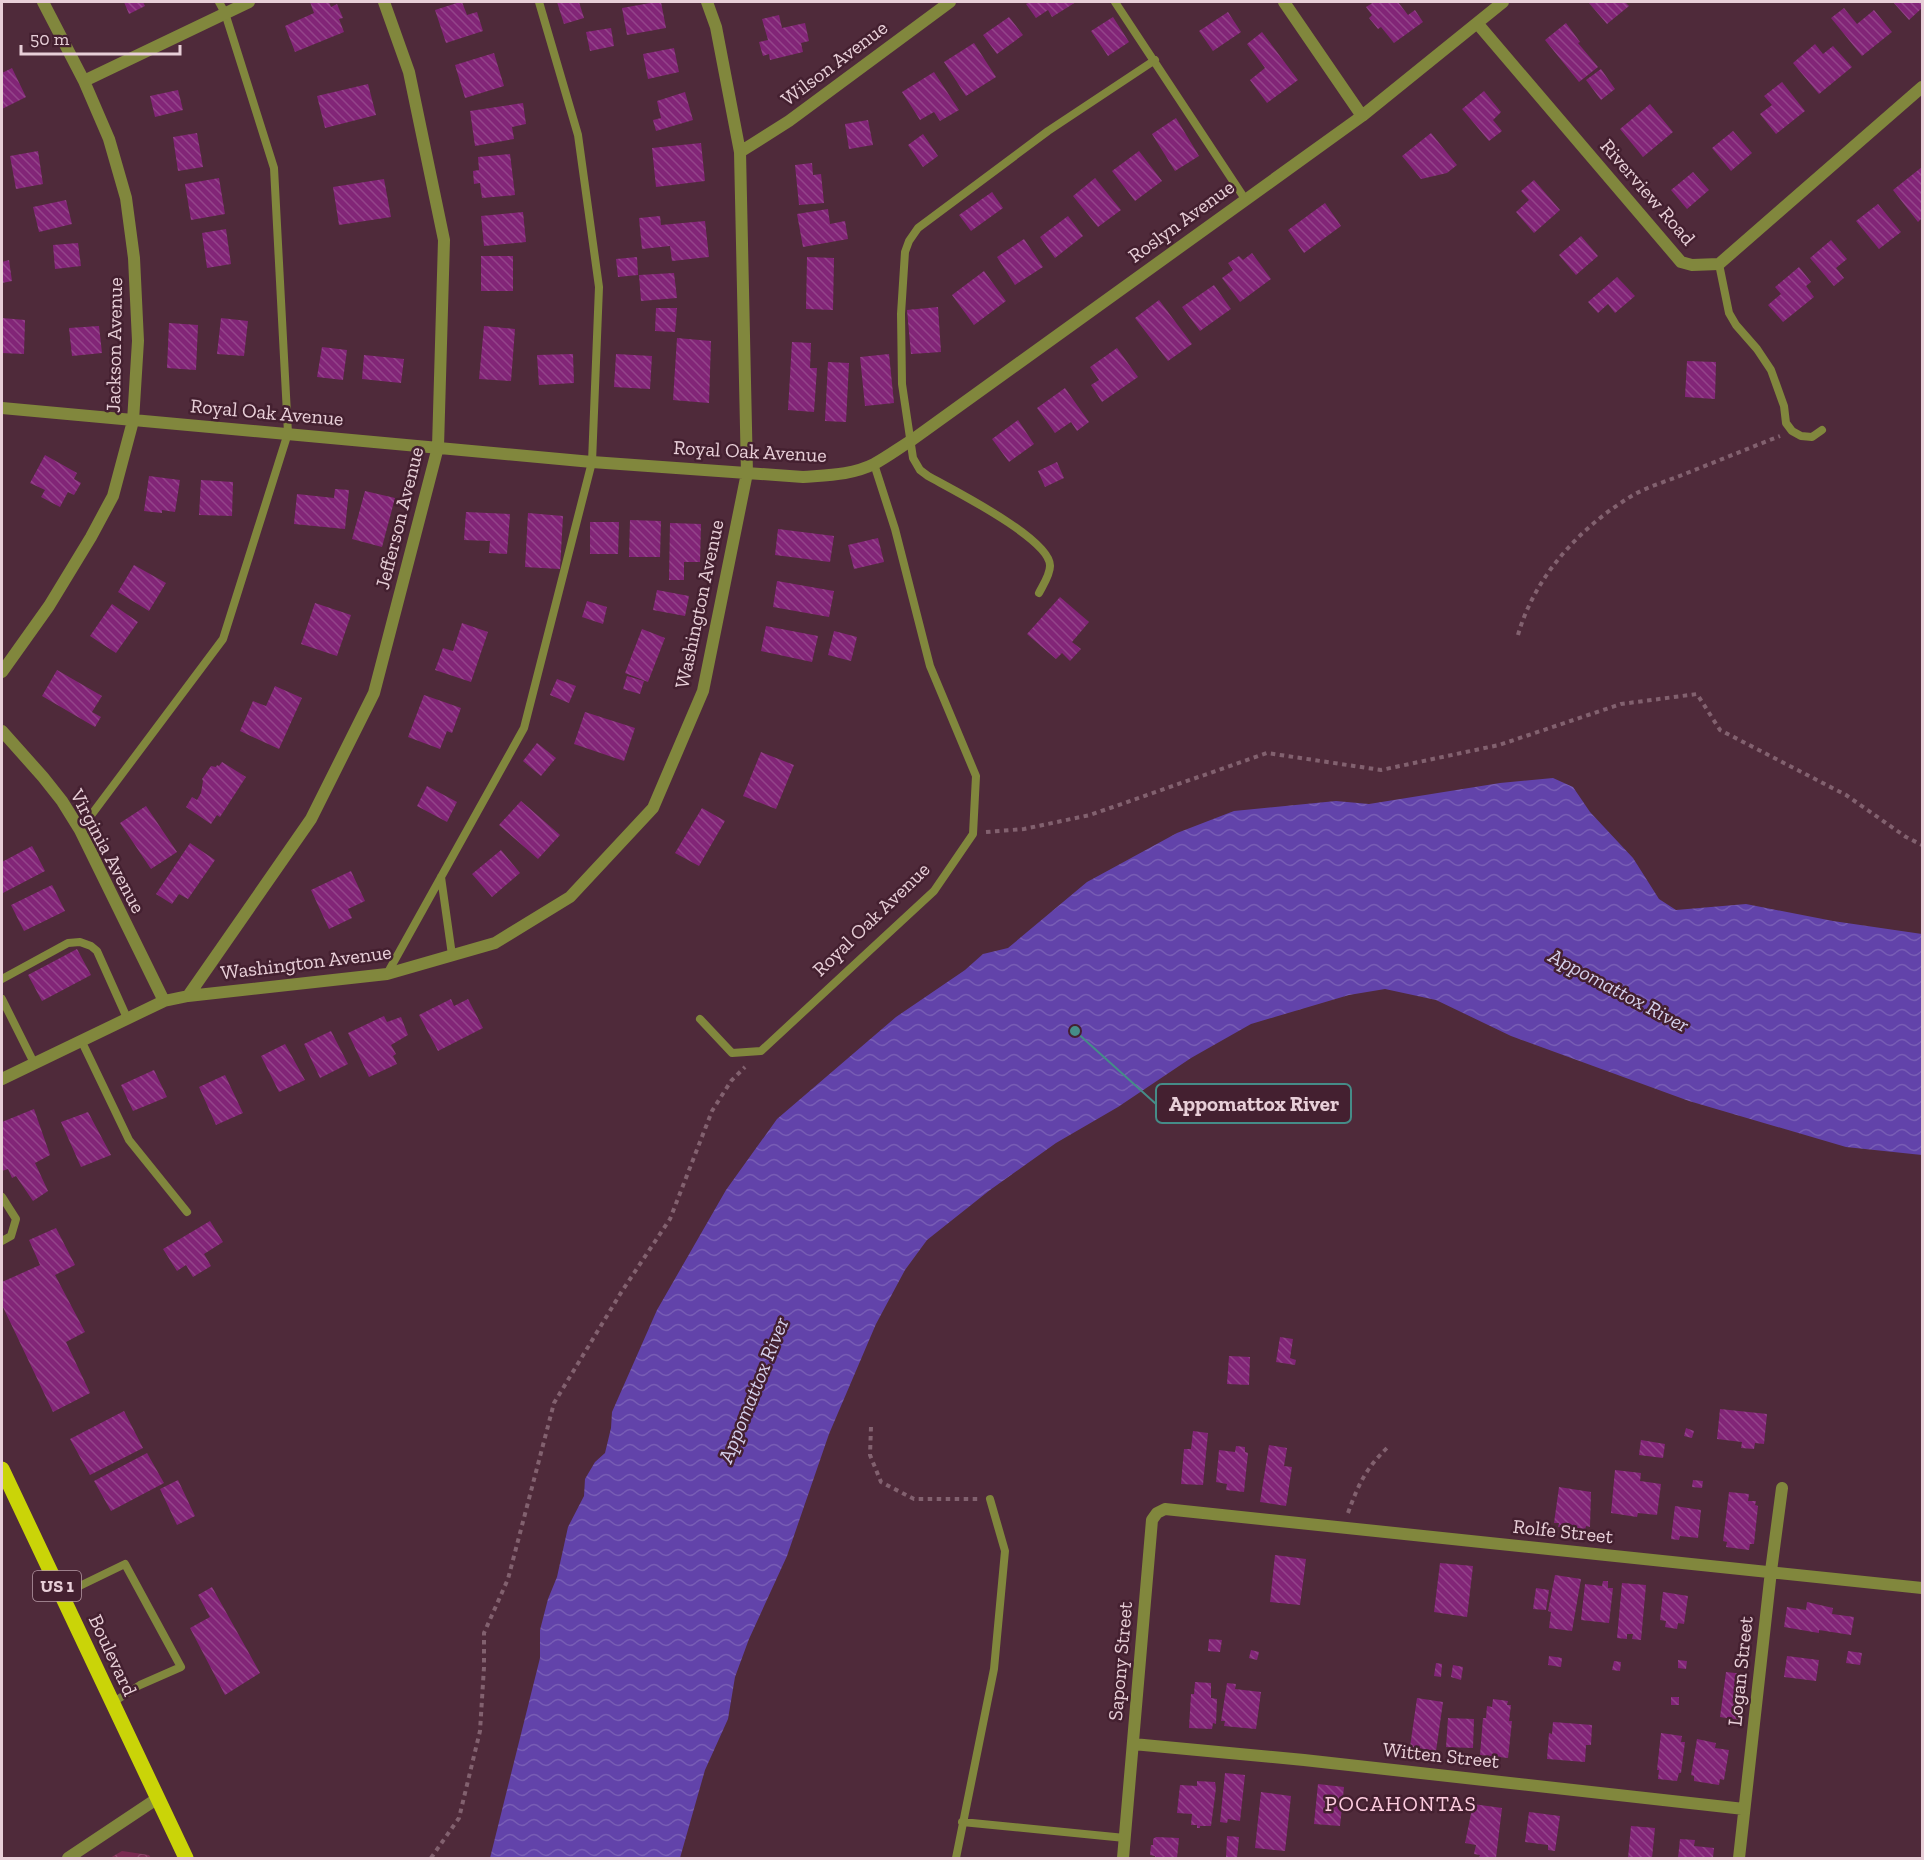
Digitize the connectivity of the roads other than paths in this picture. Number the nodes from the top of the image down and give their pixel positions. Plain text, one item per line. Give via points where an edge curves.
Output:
1 (43, 2) edge
2 (249, 2) edge
3 (384, 2) edge
4 (538, 2) edge
5 (707, 2) edge
6 (950, 2) edge
7 (1115, 2) edge
8 (1284, 2) edge
9 (1503, 2) edge
10 (222, 7) edge
11 (1477, 23) junction
12 (1155, 60) junction
13 (84, 81) junction
14 (1923, 87) edge
15 (1362, 116) junction
16 (740, 152) junction
17 (1245, 198) junction
18 (1719, 264) junction
19 (2, 408) edge
20 (133, 421) junction
21 (1822, 430) dead end
22 (288, 433) junction
23 (912, 441) junction
24 (438, 447) junction
25 (592, 462) junction
26 (874, 464) junction
27 (747, 473) junction
28 (1040, 592) dead end
29 (2, 672) edge
30 (2, 731) edge
31 (80, 830) junction
32 (441, 877) junction
33 (452, 955) junction
34 (387, 974) junction
35 (2, 979) edge
36 (188, 996) junction
37 (2, 999) edge
38 (164, 1001) junction
39 (128, 1018) junction
40 (700, 1018) dead end
41 (81, 1040) junction
42 (34, 1063) junction
43 (2, 1079) edge
44 (2, 1197) edge
45 (187, 1212) dead end
46 (2, 1241) edge
47 (2, 1469) edge
48 (1782, 1488) dead end
49 (990, 1499) road end
50 (1200, 1512) joint
51 (1771, 1571) junction
52 (1923, 1588) edge
53 (61, 1595) junction
54 (112, 1703) junction
55 (1133, 1744) junction
56 (158, 1798) junction
57 (1744, 1809) junction
58 (962, 1822) junction
59 (1125, 1838) junction
60 (68, 1858) edge
61 (186, 1858) edge
62 (956, 1858) edge
63 (1123, 1858) edge
64 (1738, 1858) edge

1 - 13 street, Jackson Avenue
2 - 10 street
3 - 24 street, Jefferson Avenue via 409,72 444,240
4 - 25 lane via 578,135 599,287
5 - 16 street, Washington Avenue via 716,27
6 - 16 street, Wilson Avenue via 789,121
7 - 12 lane
8 - 15 street
9 - 11 street, Roslyn Avenue
10 - 13 street
10 - 22 lane via 273,168
11 - 15 street, Roslyn Avenue
11 - 18 street, Riverview Road via 1681,262 1699,266
12 - 17 lane
12 - 23 lane via 1048,131 918,228 909,241 901,315 903,384
13 - 20 street, Jackson Avenue via 109,139 126,198 138,341
14 - 18 street
15 - 17 street, Roslyn Avenue
16 - 27 street, Washington Avenue
17 - 23 street, Roslyn Avenue
18 - 21 lane via 1729,313 1771,370 1786,423 1801,436 1812,436
19 - 20 street, Royal Oak Avenue
20 - 22 street, Royal Oak Avenue
20 - 29 street, Jackson Avenue via 113,496 97,527 49,606
22 - 24 street, Royal Oak Avenue
22 - 31 lane via 223,639
23 - 26 street, Roslyn Avenue
23 - 28 lane via 913,458 920,470 1009,523 1047,556 1050,566
24 - 25 street, Royal Oak Avenue
24 - 36 street, Jefferson Avenue via 374,693 311,819
25 - 27 street, Royal Oak Avenue
25 - 32 lane via 524,728
26 - 27 street, Royal Oak Avenue via 855,471 803,477
26 - 40 lane, Royal Oak Avenue via 896,529 930,666 976,776 973,834 934,891 761,1052 732,1053
27 - 33 street, Washington Avenue via 703,691 653,808 570,897 495,943
30 - 31 street, Virginia Avenue via 62,801
31 - 38 street, Virginia Avenue
32 - 33 lane
32 - 34 lane
33 - 34 street, Washington Avenue
34 - 36 street, Washington Avenue
35 - 39 lane via 68,943 80,942 98,951
36 - 38 street, Washington Avenue
37 - 42 lane
38 - 39 street, Washington Avenue
39 - 41 street, Washington Avenue
41 - 42 street, Washington Avenue
41 - 45 lane via 129,1140
42 - 43 street, Washington Avenue
44 - 46 lane via 16,1219 11,1236
47 - 53 main road, Boulevard / US 1
48 - 51 street, Logan Street
49 - 58 lane via 1005,1551 994,1669
50 - 51 street, Rolfe Street
50 - 55 street, Sapony Street via 1164,1509 1152,1521
51 - 52 street, Rolfe Street
51 - 57 street, Logan Street
53 - 54 main road, Boulevard / US 1
53 - 54 lane via 125,1564 181,1667 140,1685
54 - 56 main road, Boulevard / US 1
55 - 57 street, Witten Street
55 - 59 street, Sapony Street
56 - 60 street
56 - 61 main road, Boulevard / US 1
57 - 64 street, Logan Street
58 - 59 lane
58 - 62 lane
59 - 63 street, Sapony Street

